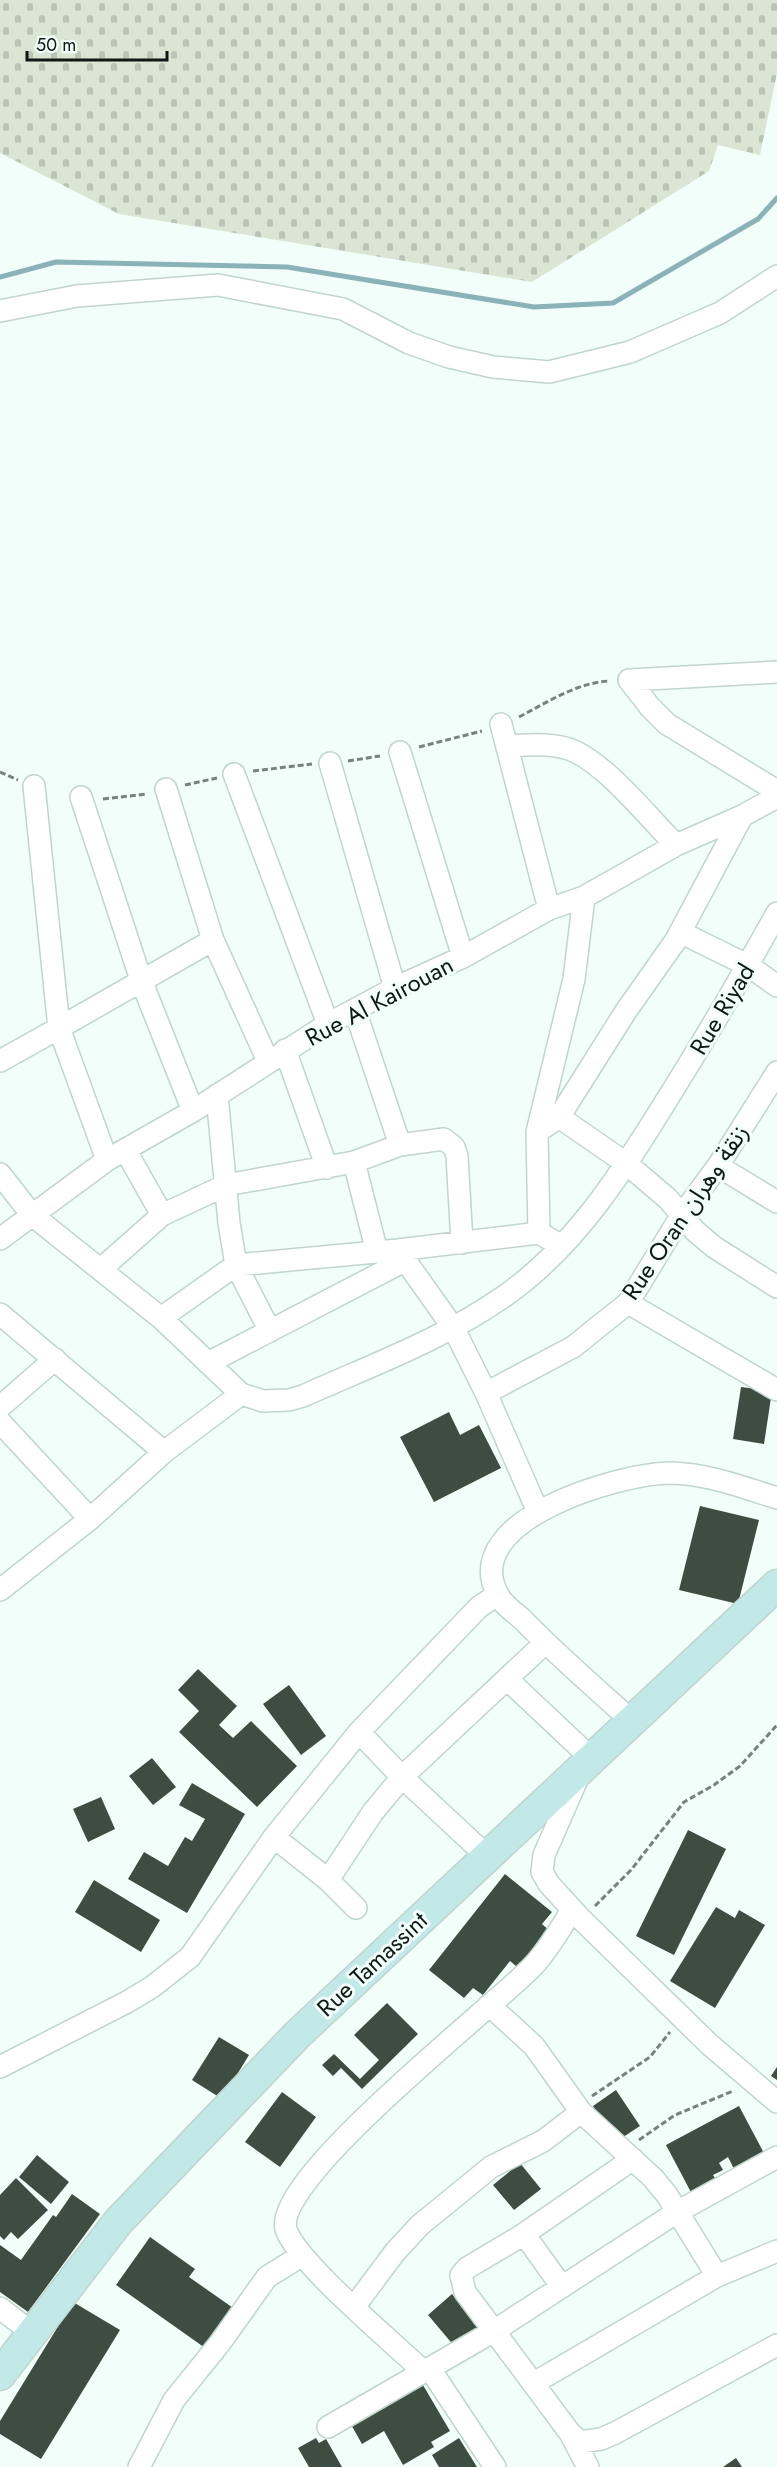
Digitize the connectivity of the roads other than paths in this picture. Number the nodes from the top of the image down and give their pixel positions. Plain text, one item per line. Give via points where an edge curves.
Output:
1 (777, 276) edge
2 (0, 311) edge
3 (777, 672) edge
4 (501, 724) dead end
5 (507, 746) junction
6 (400, 752) dead end
7 (330, 763) dead end
8 (234, 774) dead end
9 (34, 786) dead end
10 (166, 789) dead end
11 (777, 790) edge
12 (81, 797) dead end
13 (777, 797) edge
14 (742, 816) junction
15 (676, 845) junction
16 (584, 897) junction
17 (549, 909) junction
18 (777, 914) edge
19 (680, 932) junction
20 (213, 940) junction
21 (463, 957) junction
22 (749, 966) junction
23 (141, 980) junction
24 (777, 986) edge
25 (395, 987) junction
26 (355, 1010) junction
27 (328, 1024) junction
28 (59, 1028) junction
29 (277, 1056) junction
30 (0, 1061) edge
31 (777, 1072) edge
32 (218, 1095) junction
33 (193, 1111) junction
34 (559, 1117) junction
35 (537, 1132) junction
36 (400, 1145) junction
37 (117, 1155) junction
38 (354, 1162) junction
39 (627, 1164) junction
40 (718, 1166) junction
41 (327, 1168) junction
42 (0, 1174) edge
43 (226, 1185) junction
44 (777, 1202) edge
45 (32, 1215) junction
46 (162, 1215) junction
47 (681, 1216) junction
48 (539, 1233) junction
49 (0, 1239) edge
50 (462, 1243) junction
51 (562, 1246) junction
52 (377, 1252) junction
53 (402, 1255) junction
54 (236, 1265) junction
55 (101, 1269) junction
56 (777, 1287) edge
57 (628, 1303) junction
58 (0, 1314) edge
59 (161, 1318) junction
60 (454, 1329) junction
61 (270, 1331) junction
62 (55, 1359) junction
63 (208, 1363) junction
64 (777, 1390) edge
65 (486, 1393) junction
66 (241, 1394) junction
67 (0, 1407) edge
68 (0, 1422) edge
69 (164, 1452) junction
70 (777, 1498) edge
71 (538, 1512) junction
72 (90, 1519) junction
73 (777, 1585) edge
74 (0, 1590) edge
75 (497, 1594) junction
76 (545, 1643) junction
77 (507, 1679) junction
78 (632, 1721) junction
79 (359, 1732) junction
80 (587, 1764) junction
81 (402, 1777) junction
82 (274, 1837) junction
83 (489, 1858) junction
84 (328, 1880) junction
85 (356, 1908) dead end
86 (576, 1915) junction
87 (489, 2005) junction
88 (0, 2067) edge
89 (777, 2102) edge
90 (579, 2109) junction
91 (629, 2155) junction
92 (777, 2157) edge
93 (676, 2212) junction
94 (524, 2234) junction
95 (777, 2251) edge
96 (301, 2256) junction
97 (717, 2276) junction
98 (562, 2287) junction
99 (354, 2307) junction
100 (0, 2308) edge
101 (494, 2331) junction
102 (31, 2332) junction
103 (777, 2345) edge
104 (427, 2370) junction
105 (0, 2375) edge
106 (534, 2383) junction
107 (328, 2427) dead end
108 (570, 2433) junction
109 (139, 2467) edge
110 (495, 2467) edge
111 (588, 2467) edge

1 - 2 street via 720,313 630,352 549,372 493,367 449,357 409,344 343,309 218,285 77,296
3 - 11 street via 629,680 667,724
4 - 5 street
5 - 15 street via 548,746 576,752 603,772
5 - 17 street
6 - 21 street
7 - 25 street
8 - 27 street
9 - 28 street
10 - 20 street
12 - 23 street
13 - 14 street, Rue Al Kairouan
14 - 15 street, Rue Al Kairouan
14 - 19 street
15 - 16 street, Rue Al Kairouan
16 - 17 street, Rue Al Kairouan
16 - 35 street via 574,979
17 - 21 street, Rue Al Kairouan
18 - 22 street, Rue Riyad
19 - 22 street
19 - 34 street
20 - 23 street
20 - 29 street
21 - 25 street, Rue Al Kairouan
22 - 24 street
22 - 39 street, Rue Riyad
23 - 28 street
23 - 33 street
25 - 26 street, Rue Al Kairouan
26 - 27 street, Rue Al Kairouan
26 - 36 street
27 - 29 street, Rue Al Kairouan
28 - 30 street
28 - 37 street
29 - 32 street, Rue Al Kairouan
29 - 41 street
31 - 40 street, Rue Oran زنقة وهران
32 - 33 street, Rue Al Kairouan
32 - 43 street
33 - 37 street, Rue Al Kairouan
34 - 35 street
34 - 39 street
35 - 48 street
36 - 38 street
36 - 50 street via 444,1139 454,1147
37 - 45 street, Rue Al Kairouan
37 - 46 street
38 - 41 street
38 - 52 street
39 - 47 street via 669,1199
39 - 51 street, Rue Riyad
40 - 44 street
40 - 47 street, Rue Oran زنقة وهران
41 - 43 street
42 - 45 street
43 - 46 street
43 - 54 street
45 - 49 street, Rue Al Kairouan
45 - 55 street
46 - 55 street
47 - 56 street via 714,1247
47 - 57 street, Rue Oran زنقة وهران
48 - 50 street
48 - 51 street
50 - 53 street
51 - 60 street, Rue Riyad via 507,1294
52 - 53 street
52 - 54 street
53 - 60 street
53 - 61 street
54 - 59 street
54 - 61 street
55 - 59 street
57 - 64 street
57 - 65 street, Rue Oran زنقة وهران via 573,1347
58 - 62 street
59 - 63 street
60 - 65 street
60 - 66 street, Rue Riyad via 303,1396 262,1401
61 - 63 street
62 - 67 street
62 - 69 street
63 - 66 street
65 - 71 street
66 - 69 street
68 - 72 street
69 - 72 street
70 - 71 street via 697,1474 662,1474 607,1485
71 - 75 street via 495,1550 491,1565
72 - 74 street
73 - 78 main road, Rue Tamassint
75 - 76 street
75 - 79 street via 479,1607
76 - 77 street
76 - 78 street
77 - 80 street
77 - 81 street
78 - 80 main road, Rue Tamassint
79 - 81 street
79 - 82 street
80 - 83 main road, Rue Tamassint
80 - 86 street via 544,1855 542,1872
81 - 83 street
81 - 84 street via 373,1812
82 - 84 street
82 - 88 street via 190,1957 127,2002
83 - 102 main road, Rue Tamassint via 297,2035 118,2222
84 - 85 street
86 - 87 street via 533,1966
86 - 89 street via 680,2016
87 - 90 street via 534,2046
87 - 96 street via 319,2164 289,2205 285,2221
90 - 91 street
90 - 99 street via 543,2141 491,2167 420,2225
91 - 93 street via 660,2186
91 - 94 street
92 - 93 street
93 - 97 street
93 - 98 street
94 - 98 street
94 - 101 street via 461,2275 465,2292
95 - 97 street
96 - 99 street
96 - 109 street via 267,2277 174,2400
97 - 106 street
98 - 101 street
99 - 104 street
100 - 102 street
101 - 104 street
101 - 106 street
102 - 105 main road, Rue Tamassint
103 - 108 street via 601,2439 580,2442
104 - 107 street
104 - 110 street
106 - 108 street
108 - 111 street

